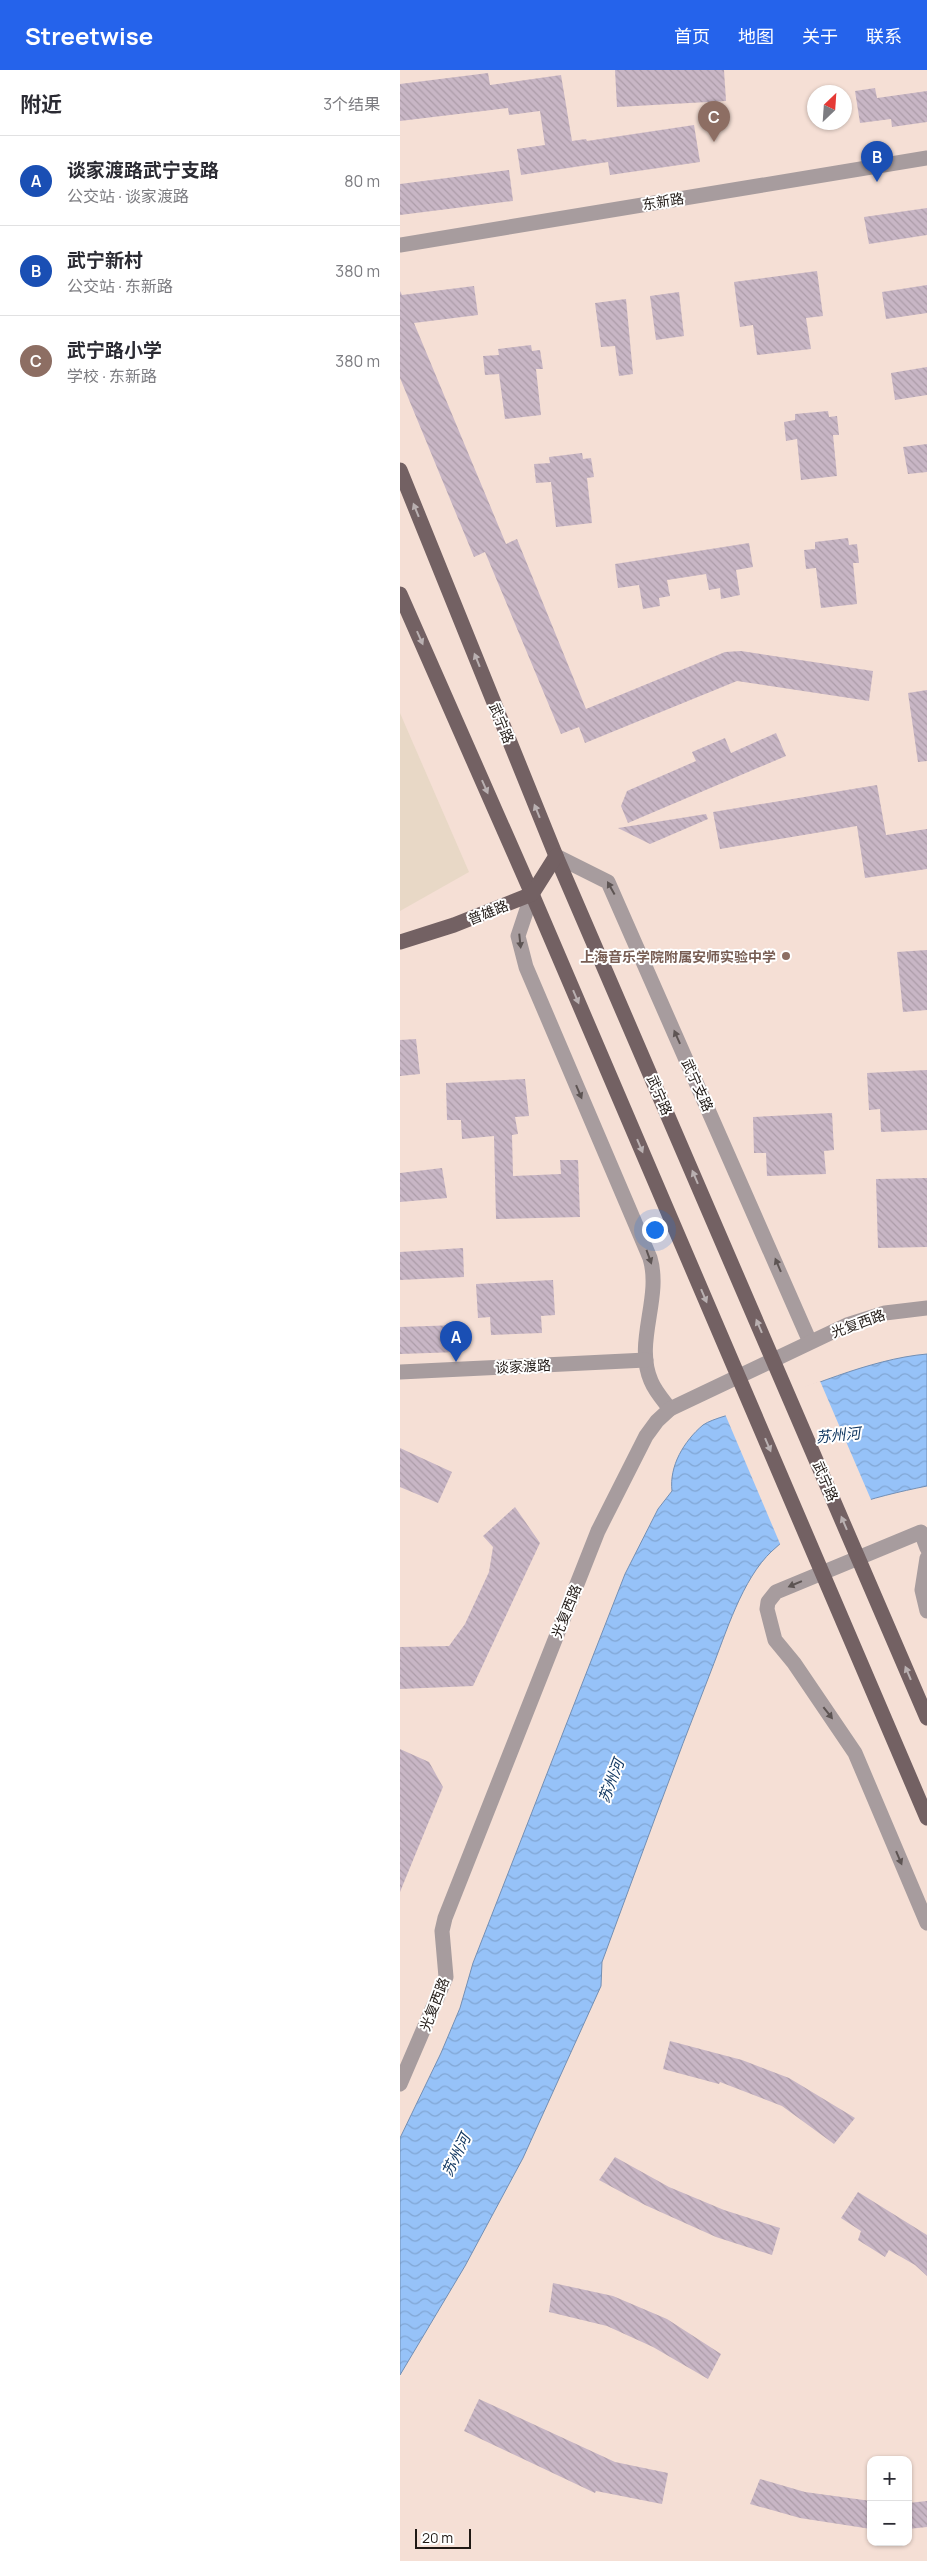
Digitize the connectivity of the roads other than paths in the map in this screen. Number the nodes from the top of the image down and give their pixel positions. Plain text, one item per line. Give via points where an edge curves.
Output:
1 (927, 158) edge
2 (400, 245) edge
3 (400, 470) edge
4 (400, 594) edge
5 (556, 856) junction
6 (532, 894) junction
7 (400, 942) edge
8 (927, 1308) edge
9 (810, 1342) junction
10 (646, 1360) junction
11 (400, 1372) edge
12 (670, 1409) junction
13 (927, 1548) edge
14 (927, 1558) edge
15 (927, 1611) edge
16 (927, 1718) edge
17 (927, 1818) edge
18 (927, 1923) edge
19 (400, 2084) edge

1 - 2 street, 东新路
5 -> 3 main road, 武宁路
4 -> 6 main road
5 - 6 main road
9 -> 5 street, 武宁支路 via 608,882
16 -> 5 main road, 武宁路
6 - 7 main road, 普雄路 via 454,926
6 -> 10 street via 518,936 526,967 652,1267
6 -> 17 main road
8 - 9 street, 光复西路 via 885,1312
9 - 12 street, 光复西路
10 - 11 street, 谈家渡路
10 - 12 street via 650,1379
12 - 19 street, 光复西路 via 657,1421 635,1455 574,1587 445,1918 442,1942 446,1977
13 -> 18 street via 921,1532 776,1592 767,1609 775,1640 855,1753
14 - 15 street via 922,1590

